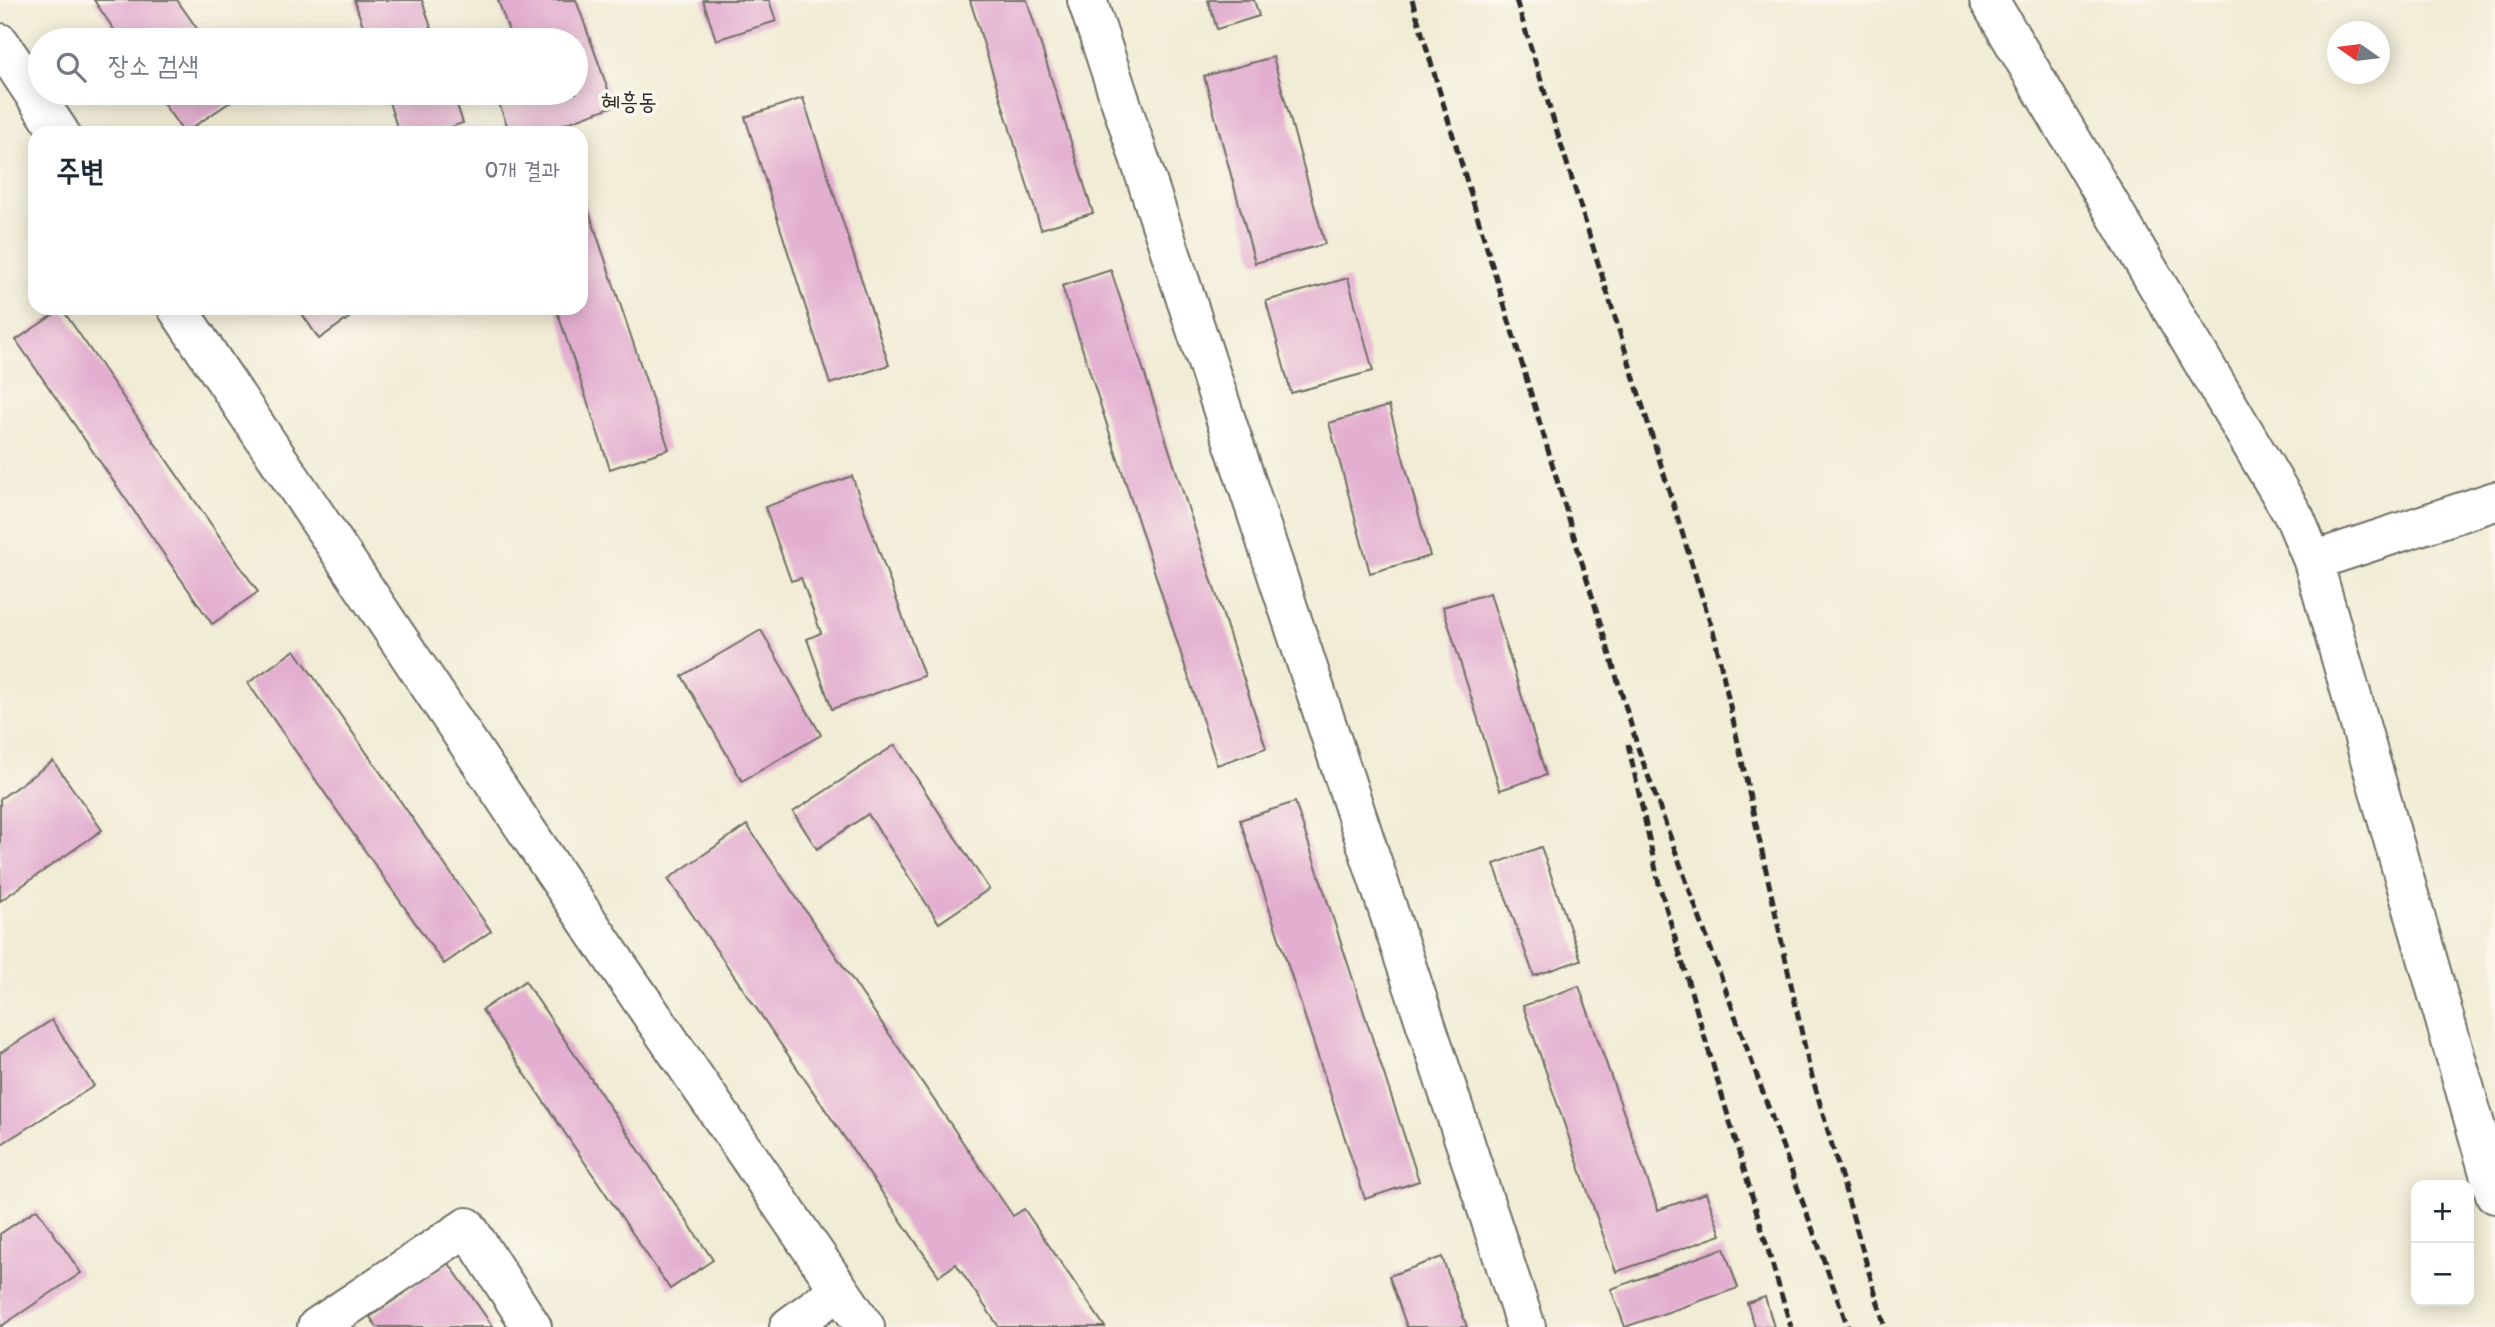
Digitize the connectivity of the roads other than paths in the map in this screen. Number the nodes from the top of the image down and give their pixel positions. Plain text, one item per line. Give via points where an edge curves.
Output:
1 (1087, 0) edge
2 (1989, 0) edge
3 (0, 43) edge
4 (28, 85) edge
5 (41, 105) edge
6 (55, 126) edge
7 (182, 315) edge
8 (2495, 501) edge
9 (2314, 561) junction
10 (2495, 1194) edge
11 (839, 1290) junction
12 (317, 1327) edge
13 (532, 1327) edge
14 (789, 1327) edge
15 (864, 1327) edge
16 (1526, 1327) edge

1 - 16 main road
2 - 9 main road via 2295,518
3 - 4 main road
5 - 6 main road
7 - 11 main road
8 - 9 main road
9 - 10 main road
11 - 14 main road
11 - 15 main road
12 - 13 main road via 467,1227

